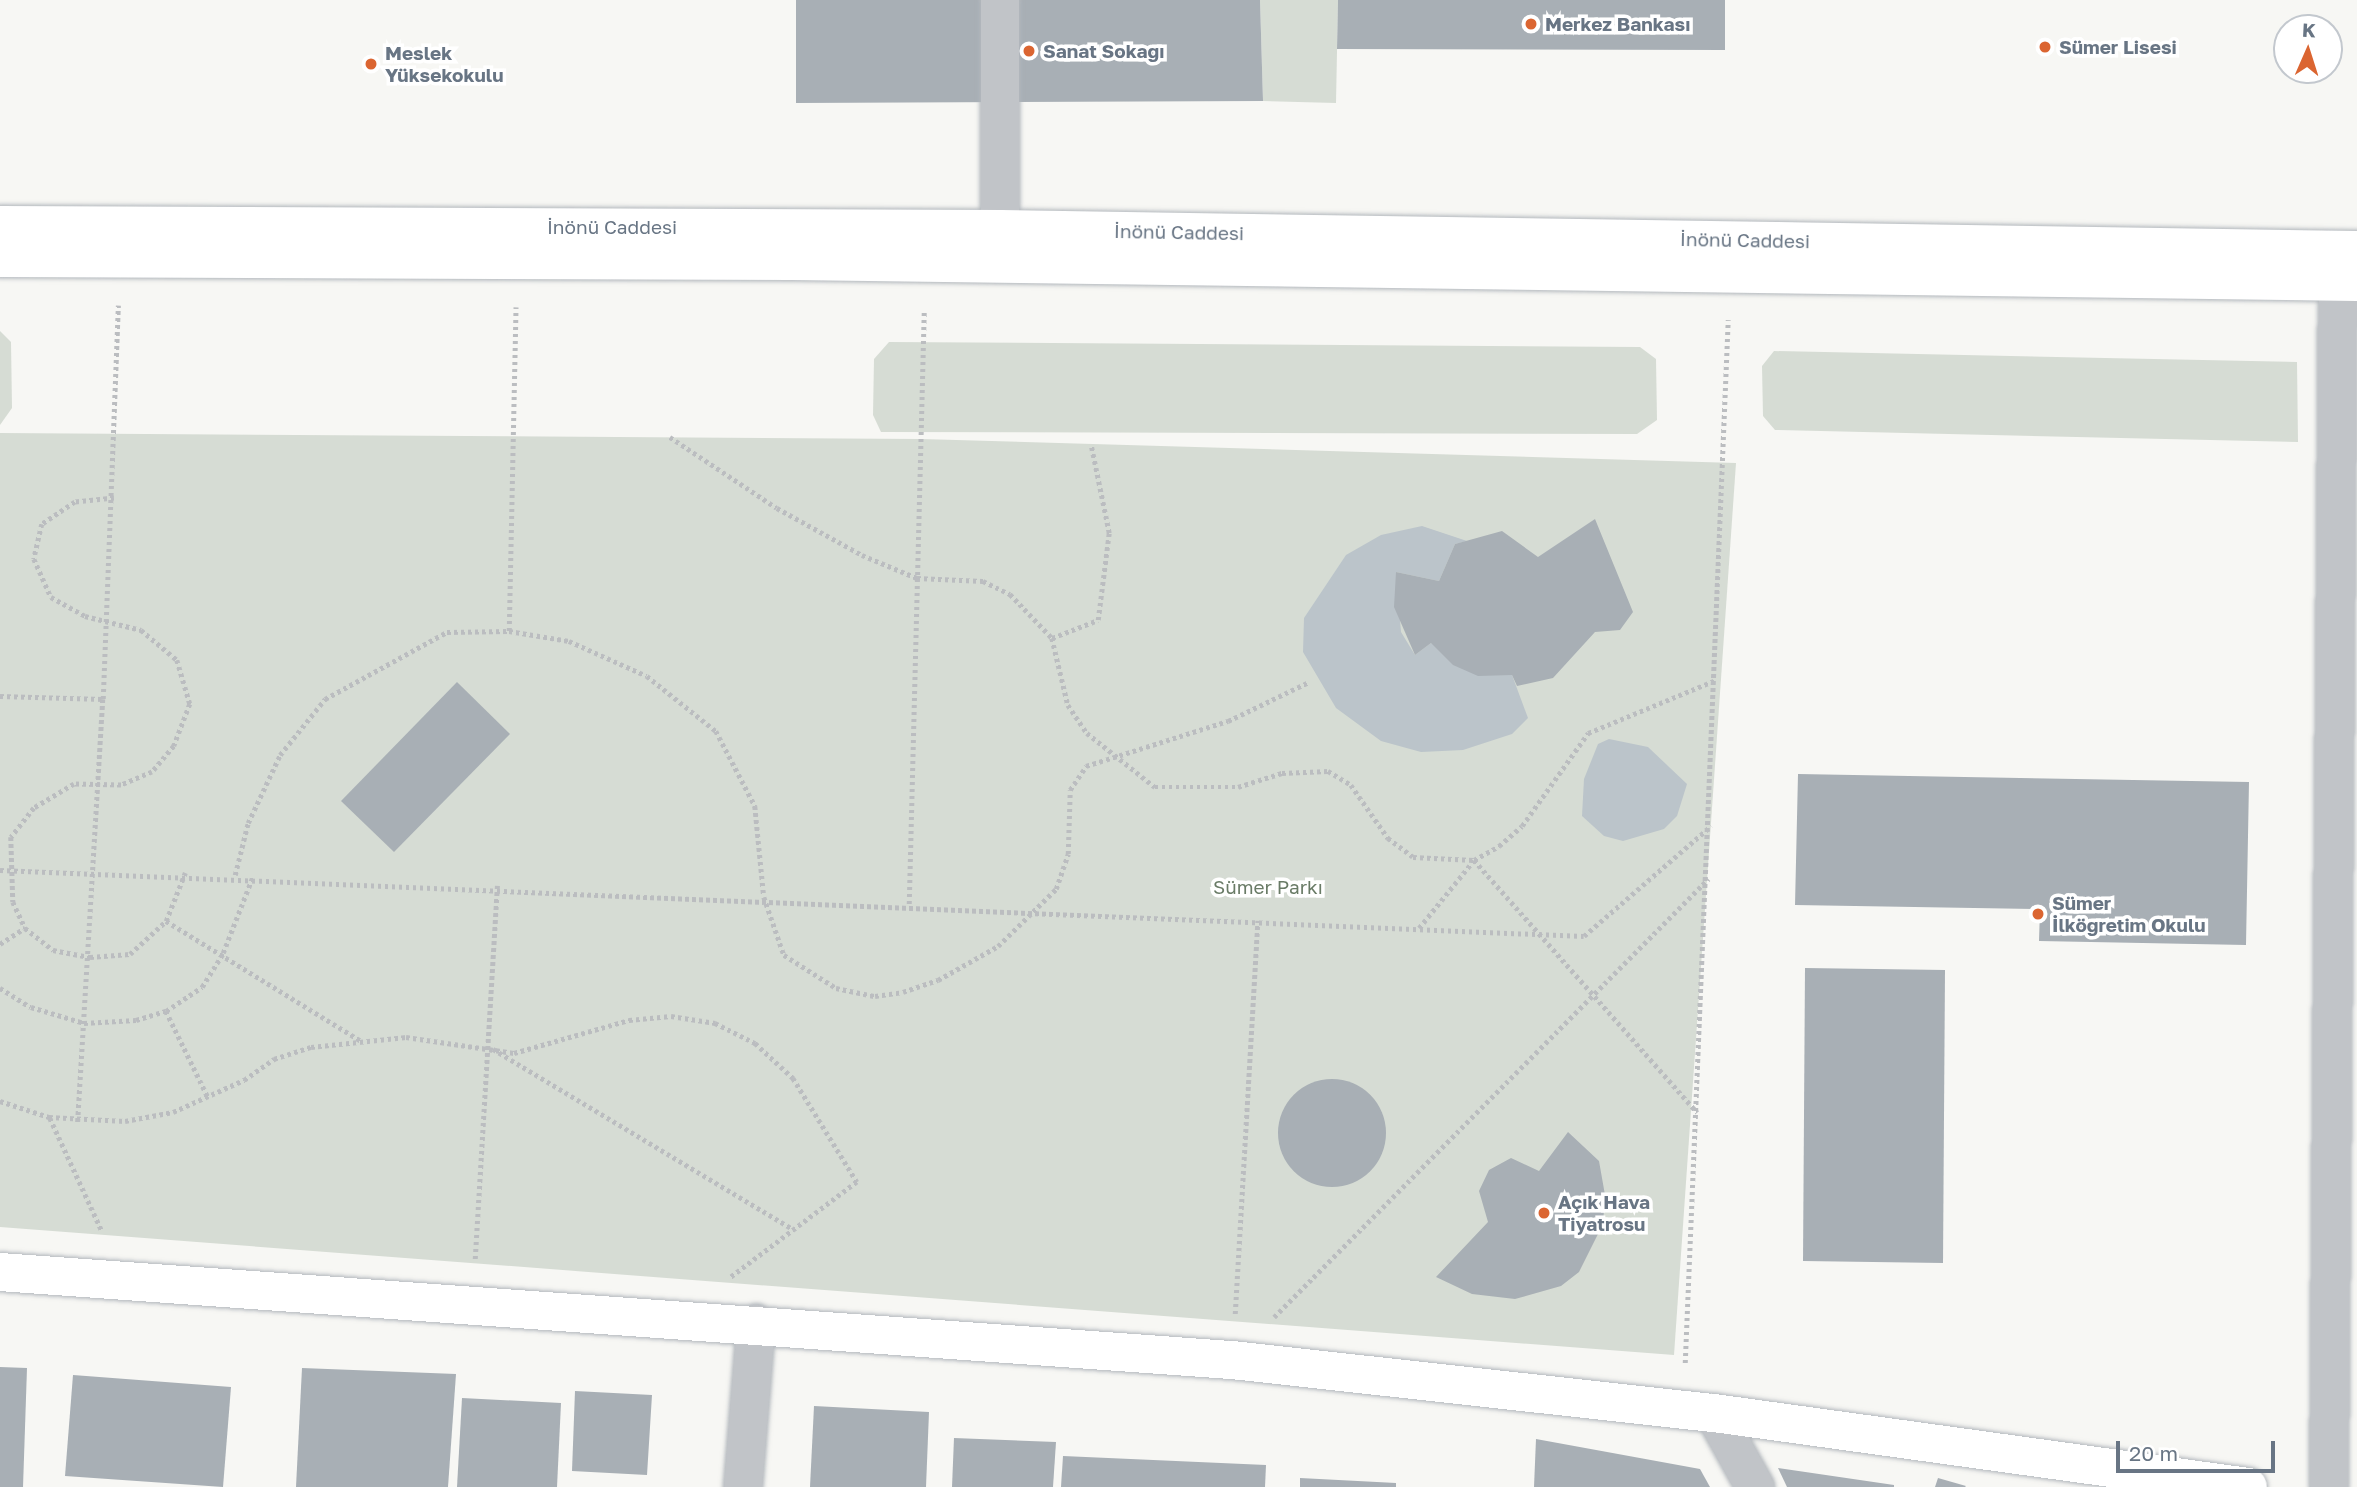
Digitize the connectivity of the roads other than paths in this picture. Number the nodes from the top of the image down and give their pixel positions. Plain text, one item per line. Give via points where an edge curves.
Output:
1 (1000, 0) edge
2 (0, 225) edge
3 (1000, 229) junction
4 (0, 258) edge
5 (2347, 266) edge
6 (0, 1272) edge
7 (756, 1324) junction
8 (1699, 1411) junction
9 (743, 1487) edge
10 (1755, 1487) edge
11 (2248, 1487) edge
12 (2329, 1487) edge

1 - 3 street
2 - 3 main road, İnönü Caddesi
3 - 5 main road, İnönü Caddesi
4 - 5 main road, İnönü Caddesi via 1730,273
5 - 12 street
6 - 7 main road
7 - 8 main road via 1232,1360
7 - 9 street
8 - 10 street
8 - 11 main road

